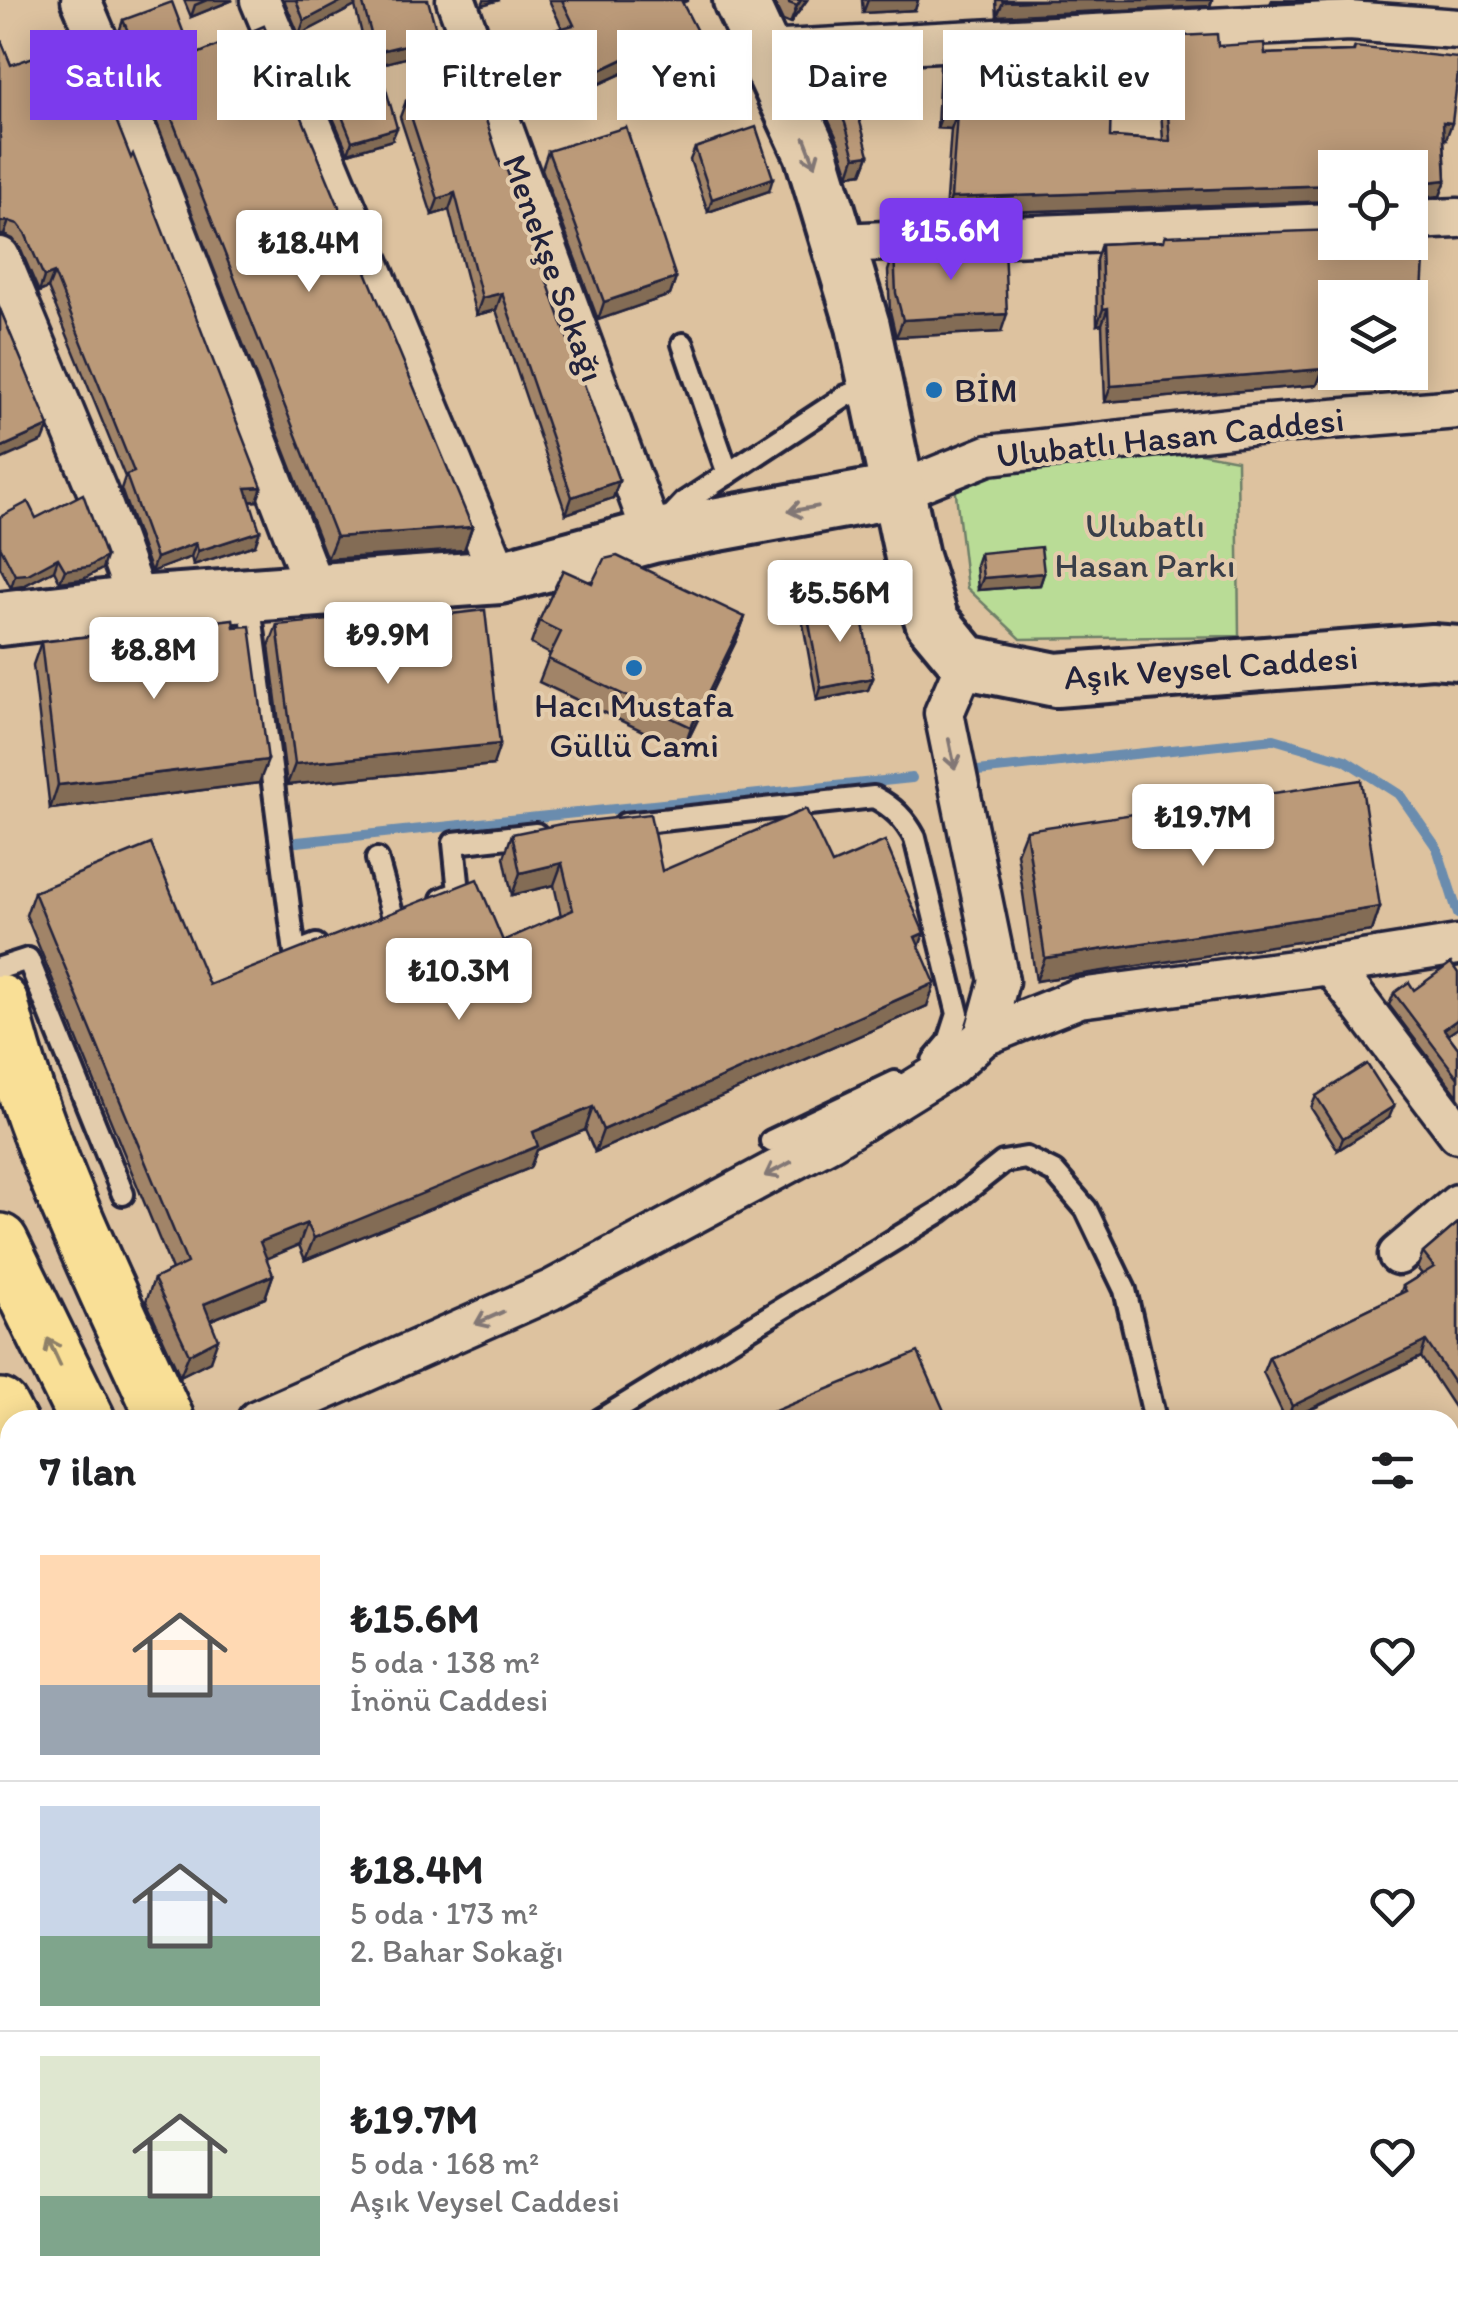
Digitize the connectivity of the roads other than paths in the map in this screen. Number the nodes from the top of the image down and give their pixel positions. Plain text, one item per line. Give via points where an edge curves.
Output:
1 (81, 0) edge
2 (260, 0) edge
3 (456, 0) edge
4 (740, 0) edge
5 (1349, 10) edge
6 (1458, 29) edge
7 (763, 51) junction
8 (1458, 218) edge
9 (1428, 219) edge
10 (1318, 224) edge
11 (838, 244) junction
12 (0, 256) edge
13 (683, 344) dead end
14 (876, 386) junction
15 (1458, 410) edge
16 (728, 474) junction
17 (899, 491) junction
18 (652, 536) junction
19 (500, 577) junction
20 (316, 592) junction
21 (249, 596) junction
22 (138, 603) junction
23 (0, 619) edge
24 (1458, 653) edge
25 (966, 662) junction
26 (606, 826) edge
27 (549, 833) edge
28 (376, 859) dead end
29 (344, 935) edge
30 (1458, 945) edge
31 (1330, 965) junction
32 (0, 968) edge
33 (0, 1003) edge
34 (984, 1036) junction
35 (1458, 1133) edge
36 (770, 1141) dead end
37 (123, 1194) dead end
38 (0, 1204) edge
39 (1458, 1204) edge
40 (1398, 1254) dead end
41 (11, 1263) edge
42 (83, 1410) edge
43 (162, 1410) edge
44 (280, 1410) edge
45 (616, 1410) edge
46 (1153, 1410) edge

1 - 20 street
2 - 19 street
3 - 18 street, Menekşe Sokağı
4 - 7 main road
5 - 6 street
5 - 7 street
7 -> 11 main road via 812,154
8 - 9 street
10 - 11 street
11 - 14 main road
12 - 22 street
13 - 16 lane
14 - 16 lane via 846,396
14 - 17 main road
15 - 17 street, Ulubatlı Hasan Caddesi via 988,454
16 - 18 lane
17 -> 18 main road, Ulubatlı Hasan Caddesi
17 - 25 main road via 932,621
18 - 19 main road, Ulubatlı Hasan Caddesi
19 - 20 main road, Ulubatlı Hasan Caddesi
20 - 21 main road, Ulubatlı Hasan Caddesi
21 - 22 main road, Ulubatlı Hasan Caddesi
21 - 29 lane via 294,953
22 - 23 main road, Ulubatlı Hasan Caddesi
24 - 25 main road, Aşık Veysel Caddesi via 1056,680
25 -> 34 street via 944,712 999,980
26 - 36 lane via 874,797 908,824 958,1014 950,1042 920,1070
27 - 28 lane via 454,844 459,892 401,913
30 - 31 street
31 - 34 street via 1079,998
31 - 35 street
32 - 37 lane via 28,959
33 - 43 main road via 13,1057 76,1220
34 -> 44 street via 951,1066 830,1141 551,1290
38 - 41 main road
39 - 40 street
42 -> 41 main road
45 - 46 lane via 941,1211 1003,1162 1026,1158 1054,1172 1086,1209 1125,1290

